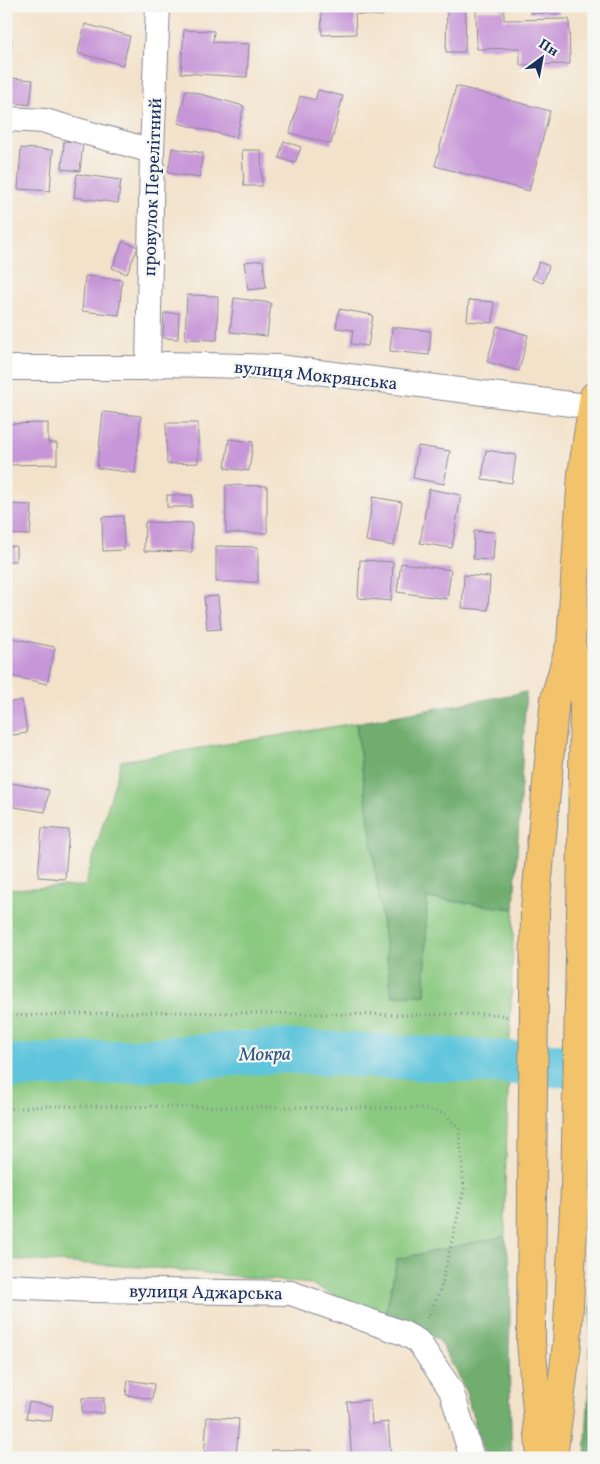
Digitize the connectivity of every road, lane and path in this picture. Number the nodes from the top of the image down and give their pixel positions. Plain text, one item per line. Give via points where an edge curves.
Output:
1 (158, 6) edge
2 (6, 119) edge
3 (152, 151) junction
4 (6, 368) edge
5 (148, 368) junction
6 (593, 403) edge
7 (571, 643) junction
8 (6, 1016) edge
9 (513, 1017) dead end
10 (6, 1108) edge
11 (6, 1286) edge
12 (418, 1341) junction
13 (472, 1458) edge
14 (541, 1458) edge
15 (553, 1458) edge

1 - 3 street, провулок Перелітний
2 - 3 street via 46,121
3 - 5 street, провулок Перелітний
4 - 5 street, вулиця Мокрянська
5 - 6 street, вулиця Мокрянська via 166,364 278,367
6 - 7 highway via 582,474
7 - 14 highway, bridge via 555,698 535,909 531,1340
7 - 15 highway, bridge via 584,703 575,1189 567,1344
8 - 9 path via 150,1012 495,1014
10 - 12 path via 423,1108 445,1114 459,1128 464,1189 441,1288
11 - 12 street, вулиця Аджарська via 291,1293
12 - 13 street via 451,1390

